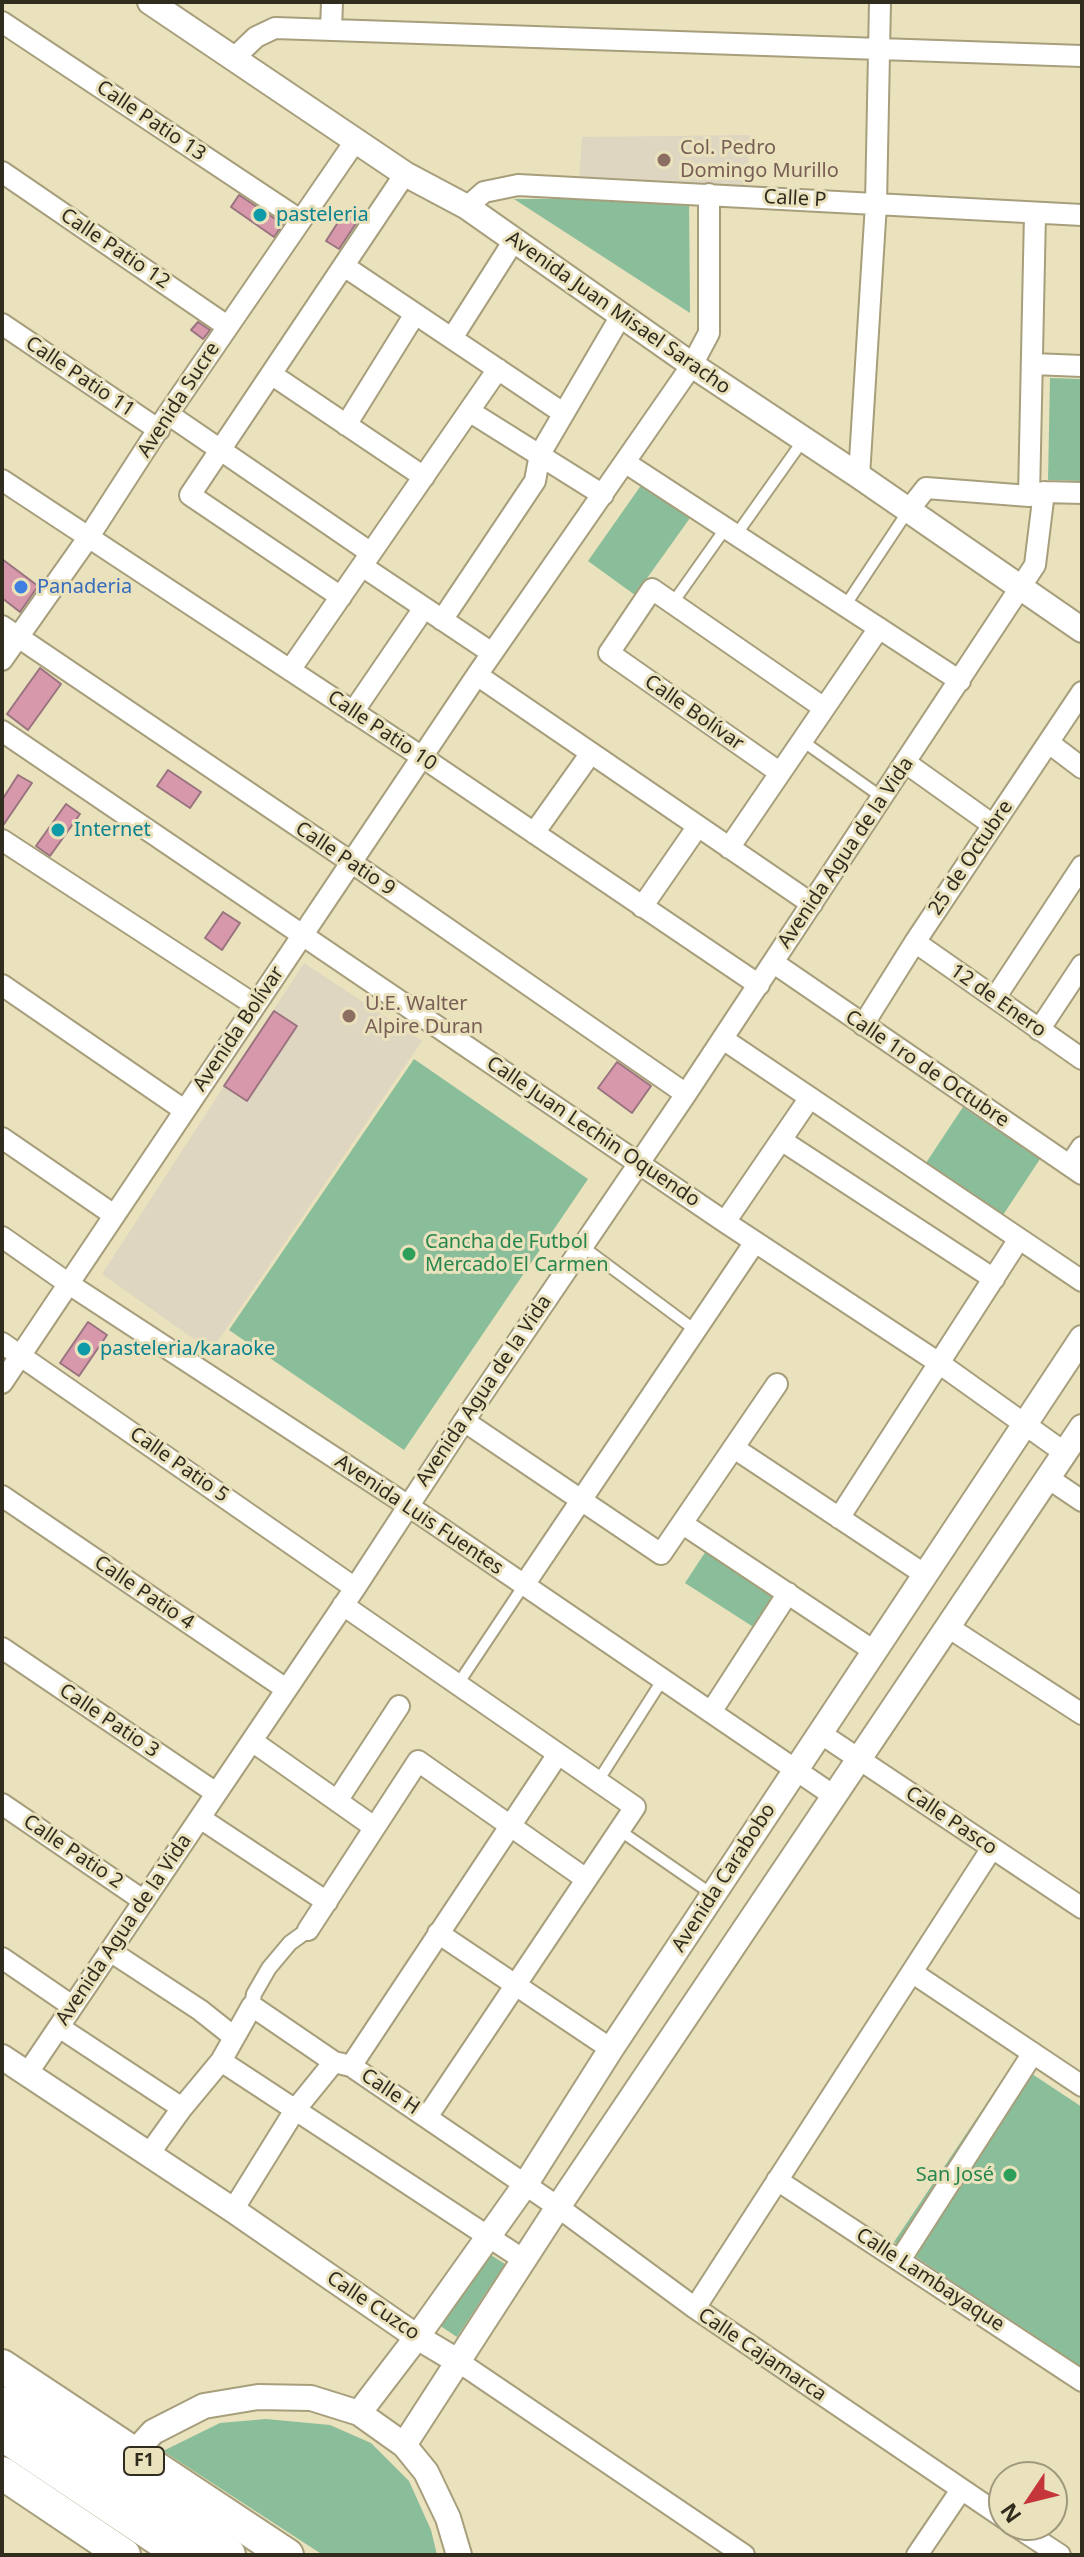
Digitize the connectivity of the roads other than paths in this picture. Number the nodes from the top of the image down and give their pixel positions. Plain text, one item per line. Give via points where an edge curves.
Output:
1 (150, 2) edge
2 (332, 2) edge
3 (880, 2) edge
4 (2, 22) edge
5 (331, 30) junction
6 (878, 48) junction
7 (1082, 56) edge
8 (235, 57) junction
9 (356, 140) junction
10 (2, 172) edge
11 (405, 174) junction
12 (709, 194) junction
13 (876, 204) junction
14 (467, 207) junction
15 (1035, 213) junction
16 (1082, 215) edge
17 (300, 220) junction
18 (513, 242) junction
19 (344, 266) junction
20 (415, 314) junction
21 (622, 314) junction
22 (2, 324) edge
23 (227, 326) junction
24 (452, 338) junction
25 (1033, 364) junction
26 (692, 365) junction
27 (1082, 366) edge
28 (498, 369) junction
29 (271, 374) junction
30 (469, 411) junction
31 (563, 413) junction
32 (164, 422) junction
33 (346, 425) junction
34 (804, 439) junction
35 (220, 450) junction
36 (540, 454) junction
37 (626, 463) junction
38 (859, 476) junction
39 (424, 477) junction
40 (2, 480) edge
41 (1082, 493) edge
42 (1037, 494) junction
43 (603, 495) junction
44 (908, 511) junction
45 (730, 532) junction
46 (88, 538) junction
47 (367, 559) junction
48 (1019, 587) junction
49 (341, 597) junction
50 (672, 604) junction
51 (845, 606) junction
52 (424, 608) junction
53 (442, 620) junction
54 (879, 628) junction
55 (1082, 630) edge
56 (10, 632) edge
57 (492, 653) junction
58 (2, 660) edge
59 (290, 670) junction
60 (477, 675) junction
61 (960, 681) junction
62 (1082, 692) edge
63 (824, 708) junction
64 (353, 712) junction
65 (2, 731) edge
66 (801, 740) junction
67 (1049, 743) junction
68 (591, 753) junction
69 (422, 757) junction
70 (906, 763) junction
71 (1082, 768) edge
72 (779, 772) junction
73 (883, 798) junction
74 (993, 825) junction
75 (698, 826) junction
76 (534, 833) junction
77 (2, 840) edge
78 (729, 848) junction
79 (351, 862) junction
80 (1082, 866) edge
81 (812, 904) junction
82 (642, 907) junction
83 (303, 934) junction
84 (915, 942) junction
85 (774, 963) junction
86 (1082, 965) edge
87 (2, 985) edge
88 (759, 985) junction
89 (995, 998) junction
90 (255, 1005) junction
91 (863, 1025) junction
92 (1039, 1030) junction
93 (723, 1039) junction
94 (1082, 1059) edge
95 (686, 1094) junction
96 (809, 1099) junction
97 (184, 1110) junction
98 (2, 1138) edge
99 (781, 1140) junction
100 (1082, 1147) edge
101 (638, 1162) junction
102 (1076, 1170) edge
103 (114, 1215) junction
104 (725, 1222) junction
105 (2, 1237) edge
106 (1019, 1239) junction
107 (755, 1242) junction
108 (582, 1246) junction
109 (994, 1279) junction
110 (1082, 1281) edge
111 (69, 1284) junction
112 (695, 1330) junction
113 (1082, 1338) edge
114 (2, 1343) edge
115 (21, 1355) junction
116 (939, 1363) junction
117 (2, 1383) edge
118 (777, 1384) dead end
119 (464, 1421) junction
120 (1025, 1424) junction
121 (1082, 1427) edge
122 (734, 1448) junction
123 (1065, 1453) junction
124 (1048, 1478) junction
125 (2, 1496) edge
126 (581, 1500) junction
127 (1082, 1501) edge
128 (407, 1505) junction
129 (839, 1518) junction
130 (683, 1524) junction
131 (924, 1574) junction
132 (524, 1585) junction
133 (788, 1593) junction
134 (349, 1596) junction
135 (948, 1627) junction
136 (2, 1648) edge
137 (874, 1651) junction
138 (663, 1679) junction
139 (458, 1684) junction
140 (286, 1689) junction
141 (399, 1706) dead end
142 (711, 1712) junction
143 (1082, 1714) edge
144 (820, 1733) junction
145 (252, 1741) junction
146 (558, 1754) junction
147 (859, 1759) junction
148 (795, 1770) junction
149 (598, 1781) junction
150 (216, 1793) junction
151 (834, 1796) junction
152 (337, 1801) junction
153 (2, 1804) edge
154 (200, 1818) junction
155 (509, 1825) junction
156 (374, 1827) junction
157 (619, 1830) junction
158 (992, 1848) junction
159 (586, 1879) junction
160 (713, 1895) junction
161 (144, 1901) junction
162 (327, 1902) junction
163 (1082, 1908) edge
164 (308, 1930) joint
165 (438, 1933) junction
166 (110, 1951) junction
167 (2, 1958) edge
168 (913, 1973) junction
169 (516, 1984) junction
170 (72, 2006) junction
171 (252, 2006) junction
172 (59, 2027) junction
173 (234, 2037) junction
174 (611, 2049) junction
175 (1033, 2053) junction
176 (2, 2057) edge
177 (221, 2061) junction
178 (342, 2064) junction
179 (27, 2074) junction
180 (1082, 2086) edge
181 (182, 2108) junction
182 (295, 2110) junction
183 (427, 2117) junction
184 (149, 2154) junction
185 (777, 2180) junction
186 (525, 2185) junction
187 (558, 2207) junction
188 (233, 2210) junction
189 (488, 2236) junction
190 (524, 2260) junction
191 (900, 2260) junction
192 (695, 2308) junction
193 (417, 2337) junction
194 (459, 2362) junction
195 (2, 2366) edge
196 (1082, 2381) edge
197 (2, 2404) edge
198 (359, 2413) junction
199 (2, 2433) edge
200 (404, 2445) junction
201 (133, 2454) junction
202 (2, 2473) edge
203 (961, 2490) junction
204 (126, 2502) junction
205 (988, 2508) edge
206 (1039, 2541) edge
207 (124, 2555) edge
208 (133, 2555) edge
209 (184, 2555) edge
210 (228, 2555) edge
211 (287, 2555) edge
212 (459, 2555) edge
213 (744, 2555) edge
214 (917, 2555) edge
215 (1060, 2555) edge

1 - 8 street, Avenida Juan Misael Saracho
2 - 5 street
3 - 6 street
4 - 17 street, Calle Patio 13
5 - 6 street
5 - 8 street via 275,28
6 - 7 street
6 - 13 street
8 - 9 street, Avenida Juan Misael Saracho
9 - 11 street, Avenida Juan Misael Saracho
9 - 17 street, Avenida Sucre
10 - 23 street, Calle Patio 12
11 - 14 street, Avenida Juan Misael Saracho
11 - 19 street
12 - 13 street, Calle P
12 - 14 street, Calle P via 518,185 484,192
12 - 26 street via 709,333
13 - 15 street, Calle P
13 - 38 street
14 - 18 street, Avenida Juan Misael Saracho
15 - 16 street, Calle P
15 - 25 street, Avenida Agua de la Vida
17 - 23 street, Avenida Sucre
18 - 21 street, Avenida Juan Misael Saracho
18 - 24 street
19 - 20 street
19 - 29 street
20 - 24 street
20 - 33 street
21 - 26 street, Avenida Juan Misael Saracho
21 - 31 street
22 - 32 street, Calle Patio 11
23 - 32 street, Avenida Sucre
24 - 28 street
25 - 27 street
25 - 42 street, Avenida Agua de la Vida
26 - 34 street, Avenida Juan Misael Saracho
26 - 37 street
28 - 30 street
28 - 31 street
29 - 33 street
29 - 35 street
30 - 36 street
30 - 39 street
31 - 36 street
32 - 35 street, Calle Patio 11
32 - 46 street, Avenida Sucre
33 - 39 street
34 - 38 street, Avenida Juan Misael Saracho
34 - 45 lane
35 - 47 street, Calle Patio 11
35 - 49 street via 190,495
36 - 43 street
36 - 53 street via 535,481
37 - 43 street
37 - 45 street
38 - 44 street, Avenida Juan Misael Saracho
39 - 47 street
40 - 46 street, Calle Patio 10
41 - 42 street
42 - 44 street via 926,488
42 - 48 street, Avenida Agua de la Vida via 1035,565
43 - 57 street
44 - 48 street, Avenida Juan Misael Saracho
44 - 51 lane
45 - 50 lane
45 - 51 street
46 - 56 street, Avenida Sucre
46 - 59 street, Calle Patio 10
47 - 49 street
47 - 52 street, Calle Patio 11
48 - 55 street, Avenida Juan Misael Saracho
48 - 61 street, Avenida Agua de la Vida
49 - 59 street
50 - 63 street
50 - 72 street, Calle Bolívar via 652,589 609,653
51 - 54 street
52 - 53 street, Calle Patio 11
52 - 64 street
53 - 57 street, Calle Patio 11
54 - 61 street
54 - 63 street
56 - 58 street, Avenida Sucre
56 - 79 street, Calle Patio 9
57 - 60 street
59 - 64 street, Calle Patio 10
60 - 68 street
60 - 69 street, Avenida Bolívar
61 - 70 street, Avenida Agua de la Vida
62 - 67 street, 25 de Octubre
63 - 66 street
64 - 69 street, Calle Patio 10
65 - 83 street, Calle Juan Lechin Oquendo
66 - 72 street
66 - 73 lane
67 - 71 street
67 - 74 street, 25 de Octubre
68 - 75 street
68 - 76 street
69 - 76 street, Calle Patio 10
69 - 79 street, Avenida Bolívar
70 - 73 street, Avenida Agua de la Vida
70 - 74 street
72 - 78 street
73 - 81 street, Avenida Agua de la Vida
74 - 84 street, 25 de Octubre
75 - 78 street
75 - 82 street
76 - 82 street, Calle Patio 10
77 - 90 street
78 - 81 street
79 - 83 street, Avenida Bolívar
79 - 95 street, Calle Patio 9
80 - 89 street
81 - 85 street, Avenida Agua de la Vida
82 - 88 street, Calle Patio 10
83 - 90 street, Avenida Bolívar
83 - 101 street, Calle Juan Lechin Oquendo
84 - 89 street, 12 de Enero
84 - 91 street, 25 de Octubre
85 - 88 street, Avenida Agua de la Vida
85 - 91 street, Calle 1ro de Octubre
86 - 92 street
87 - 97 street
88 - 93 street, Avenida Agua de la Vida
89 - 92 street, 12 de Enero
90 - 97 street, Avenida Bolívar
91 - 102 street, Calle 1ro de Octubre
92 - 94 street, 12 de Enero
93 - 95 street, Avenida Agua de la Vida
93 - 96 street
95 - 101 street, Avenida Agua de la Vida
96 - 99 street
96 - 106 street
97 - 103 street, Avenida Bolívar
98 - 103 street
99 - 104 street
99 - 109 street
100 - 102 street
101 - 104 street, Calle Juan Lechin Oquendo
101 - 108 street, Avenida Agua de la Vida
103 - 111 street, Avenida Bolívar
104 - 107 street, Calle Juan Lechin Oquendo
105 - 111 street, Avenida Luis Fuentes
106 - 109 street
106 - 110 street
107 - 112 street
107 - 116 street, Calle Juan Lechin Oquendo
108 - 112 lane
108 - 119 street, Avenida Agua de la Vida
109 - 116 street
111 - 115 street, Avenida Bolívar
111 - 128 street, Avenida Luis Fuentes
112 - 126 street
113 - 120 street, Avenida Carabobo
114 - 115 street, Calle Patio 5
115 - 117 street, Avenida Bolívar
115 - 134 street, Calle Patio 5
116 - 120 street, Calle Juan Lechin Oquendo
116 - 129 street
118 - 122 street
119 - 126 street
119 - 128 street, Avenida Agua de la Vida
120 - 123 street, Calle Juan Lechin Oquendo
120 - 131 street, Avenida Carabobo
121 - 123 street
122 - 129 street
122 - 130 street
123 - 124 street
124 - 127 street
124 - 135 street
125 - 140 street, Calle Patio 4
126 - 130 street via 661,1554
126 - 132 street
128 - 132 street, Avenida Luis Fuentes
128 - 134 street, Avenida Agua de la Vida
129 - 131 street
130 - 133 street
131 - 137 street, Avenida Carabobo
132 - 138 street, Avenida Luis Fuentes
132 - 139 lane
133 - 137 street
133 - 142 street
134 - 139 street, Calle Patio 5
134 - 140 street, Avenida Agua de la Vida
135 - 143 street
135 - 147 street
136 - 150 street, Calle Patio 3
137 - 144 street, Avenida Carabobo
138 - 142 street, Avenida Luis Fuentes
138 - 149 lane
139 - 146 street, Calle Patio 5
140 - 145 street, Avenida Agua de la Vida
141 - 152 street
142 - 148 street, Avenida Luis Fuentes
144 - 147 street, Calle Pasco
144 - 148 street, Avenida Carabobo
145 - 150 street, Avenida Agua de la Vida
145 - 152 street
146 - 149 street, Calle Patio 5
146 - 155 street
147 - 151 street
147 - 158 street, Calle Pasco
148 - 151 street, Avenida Luis Fuentes
148 - 160 street, Avenida Carabobo
149 - 157 street, Calle Patio 5 via 635,1807
150 - 154 street, Avenida Agua de la Vida
151 - 187 street
152 - 156 street
153 - 161 street, Calle Patio 2
154 - 161 street, Avenida Agua de la Vida
154 - 162 street
155 - 156 street via 418,1761
155 - 159 street
155 - 165 street
156 - 162 street
157 - 159 street
157 - 160 lane
158 - 163 street, Calle Pasco
158 - 168 street
159 - 169 street
160 - 174 street, Avenida Carabobo
161 - 166 street, Avenida Agua de la Vida
162 - 164 street
164 - 171 street via 269,1968
165 - 169 street
165 - 178 street
166 - 170 street, Avenida Agua de la Vida
166 - 173 street
167 - 170 street
168 - 175 street
168 - 185 street
169 - 174 street
169 - 183 street
170 - 172 street, Avenida Agua de la Vida
171 - 173 street
171 - 178 street, Calle H
172 - 179 street, Avenida Agua de la Vida
172 - 181 street
173 - 177 street
174 - 186 street, Avenida Carabobo
175 - 180 street
175 - 191 street
176 - 179 street, Calle Cuzco
177 - 181 street
177 - 182 street
178 - 182 street
178 - 183 street, Calle H
179 - 184 street, Calle Cuzco
181 - 184 street
182 - 188 street
182 - 189 street
183 - 186 street, Calle H
184 - 188 street, Calle Cuzco
185 - 191 street, Calle Lambayaque
185 - 192 street
186 - 187 street, Calle Cajamarca
186 - 189 street, Avenida Carabobo
187 - 190 street
187 - 192 street, Calle Cajamarca
188 - 193 street, Calle Cuzco
189 - 190 street
189 - 193 street, Avenida Carabobo
190 - 194 street
191 - 196 street, Calle Lambayaque
192 - 203 street, Calle Cajamarca
193 - 194 street, Calle Cuzco
193 - 198 street, Avenida Carabobo
194 - 200 street
194 - 213 street, Calle Cuzco
195 - 201 main road, F1
197 - 204 highway, F1
198 - 200 street
198 - 201 street via 311,2398 258,2397 204,2406 153,2432
199 - 204 highway, F1
200 - 212 street via 426,2472
201 - 204 street
201 - 211 main road, F1
202 - 207 main road
203 - 205 street, Calle Cajamarca
203 - 214 street
204 - 208 street
204 - 209 highway, F1
204 - 210 highway, F1
206 - 215 street

